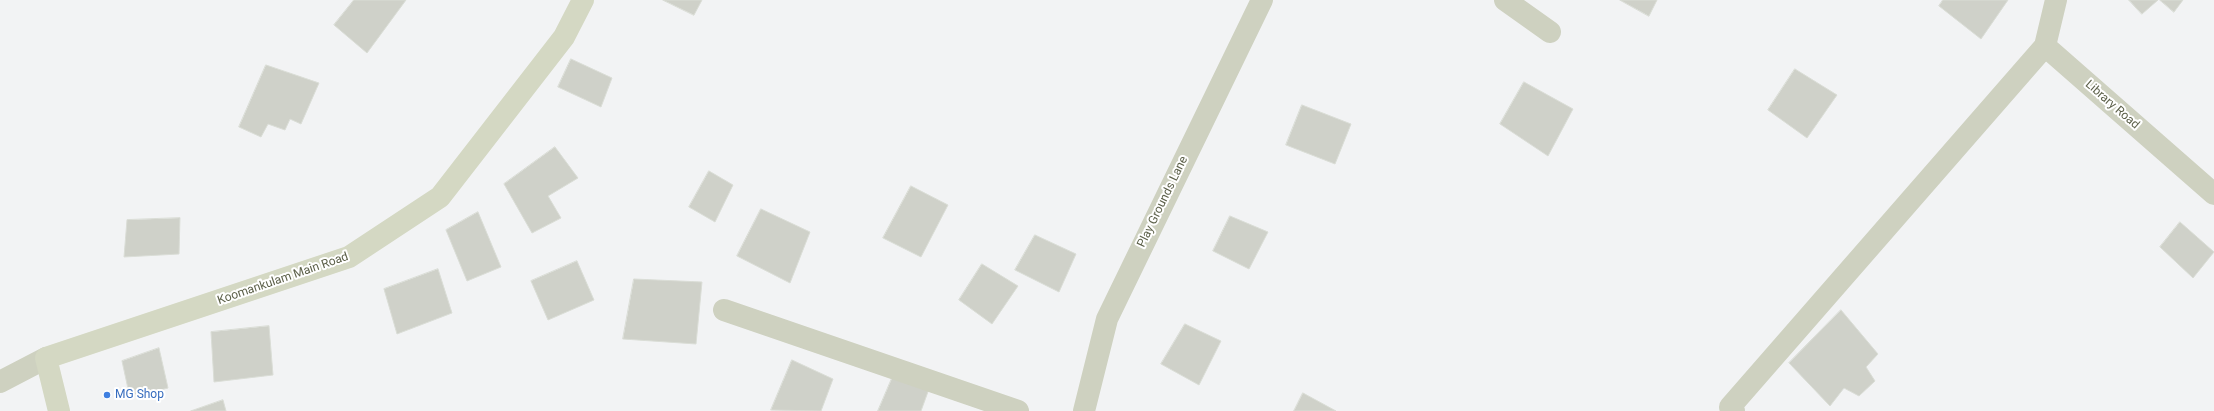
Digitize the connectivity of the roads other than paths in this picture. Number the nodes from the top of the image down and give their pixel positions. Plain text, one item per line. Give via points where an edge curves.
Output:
1 (583, 0) edge
2 (1262, 0) edge
3 (1505, 0) edge
4 (2056, 0) edge
5 (1550, 32) dead end
6 (2045, 46) junction
7 (2214, 194) edge
8 (724, 310) dead end
9 (46, 358) junction
10 (0, 382) edge
11 (59, 411) edge
12 (1018, 411) edge
13 (1084, 411) edge
14 (1734, 411) edge

1 - 9 street, Koomankulam Main Road via 564,37 440,198 349,257
2 - 13 street, Play Grounds Lane via 1107,319
3 - 5 street
4 - 6 street
6 - 7 street, Library Road
6 - 14 street via 1730,407
8 - 12 street
9 - 10 street, Koomankulam Main Road
9 - 11 street

